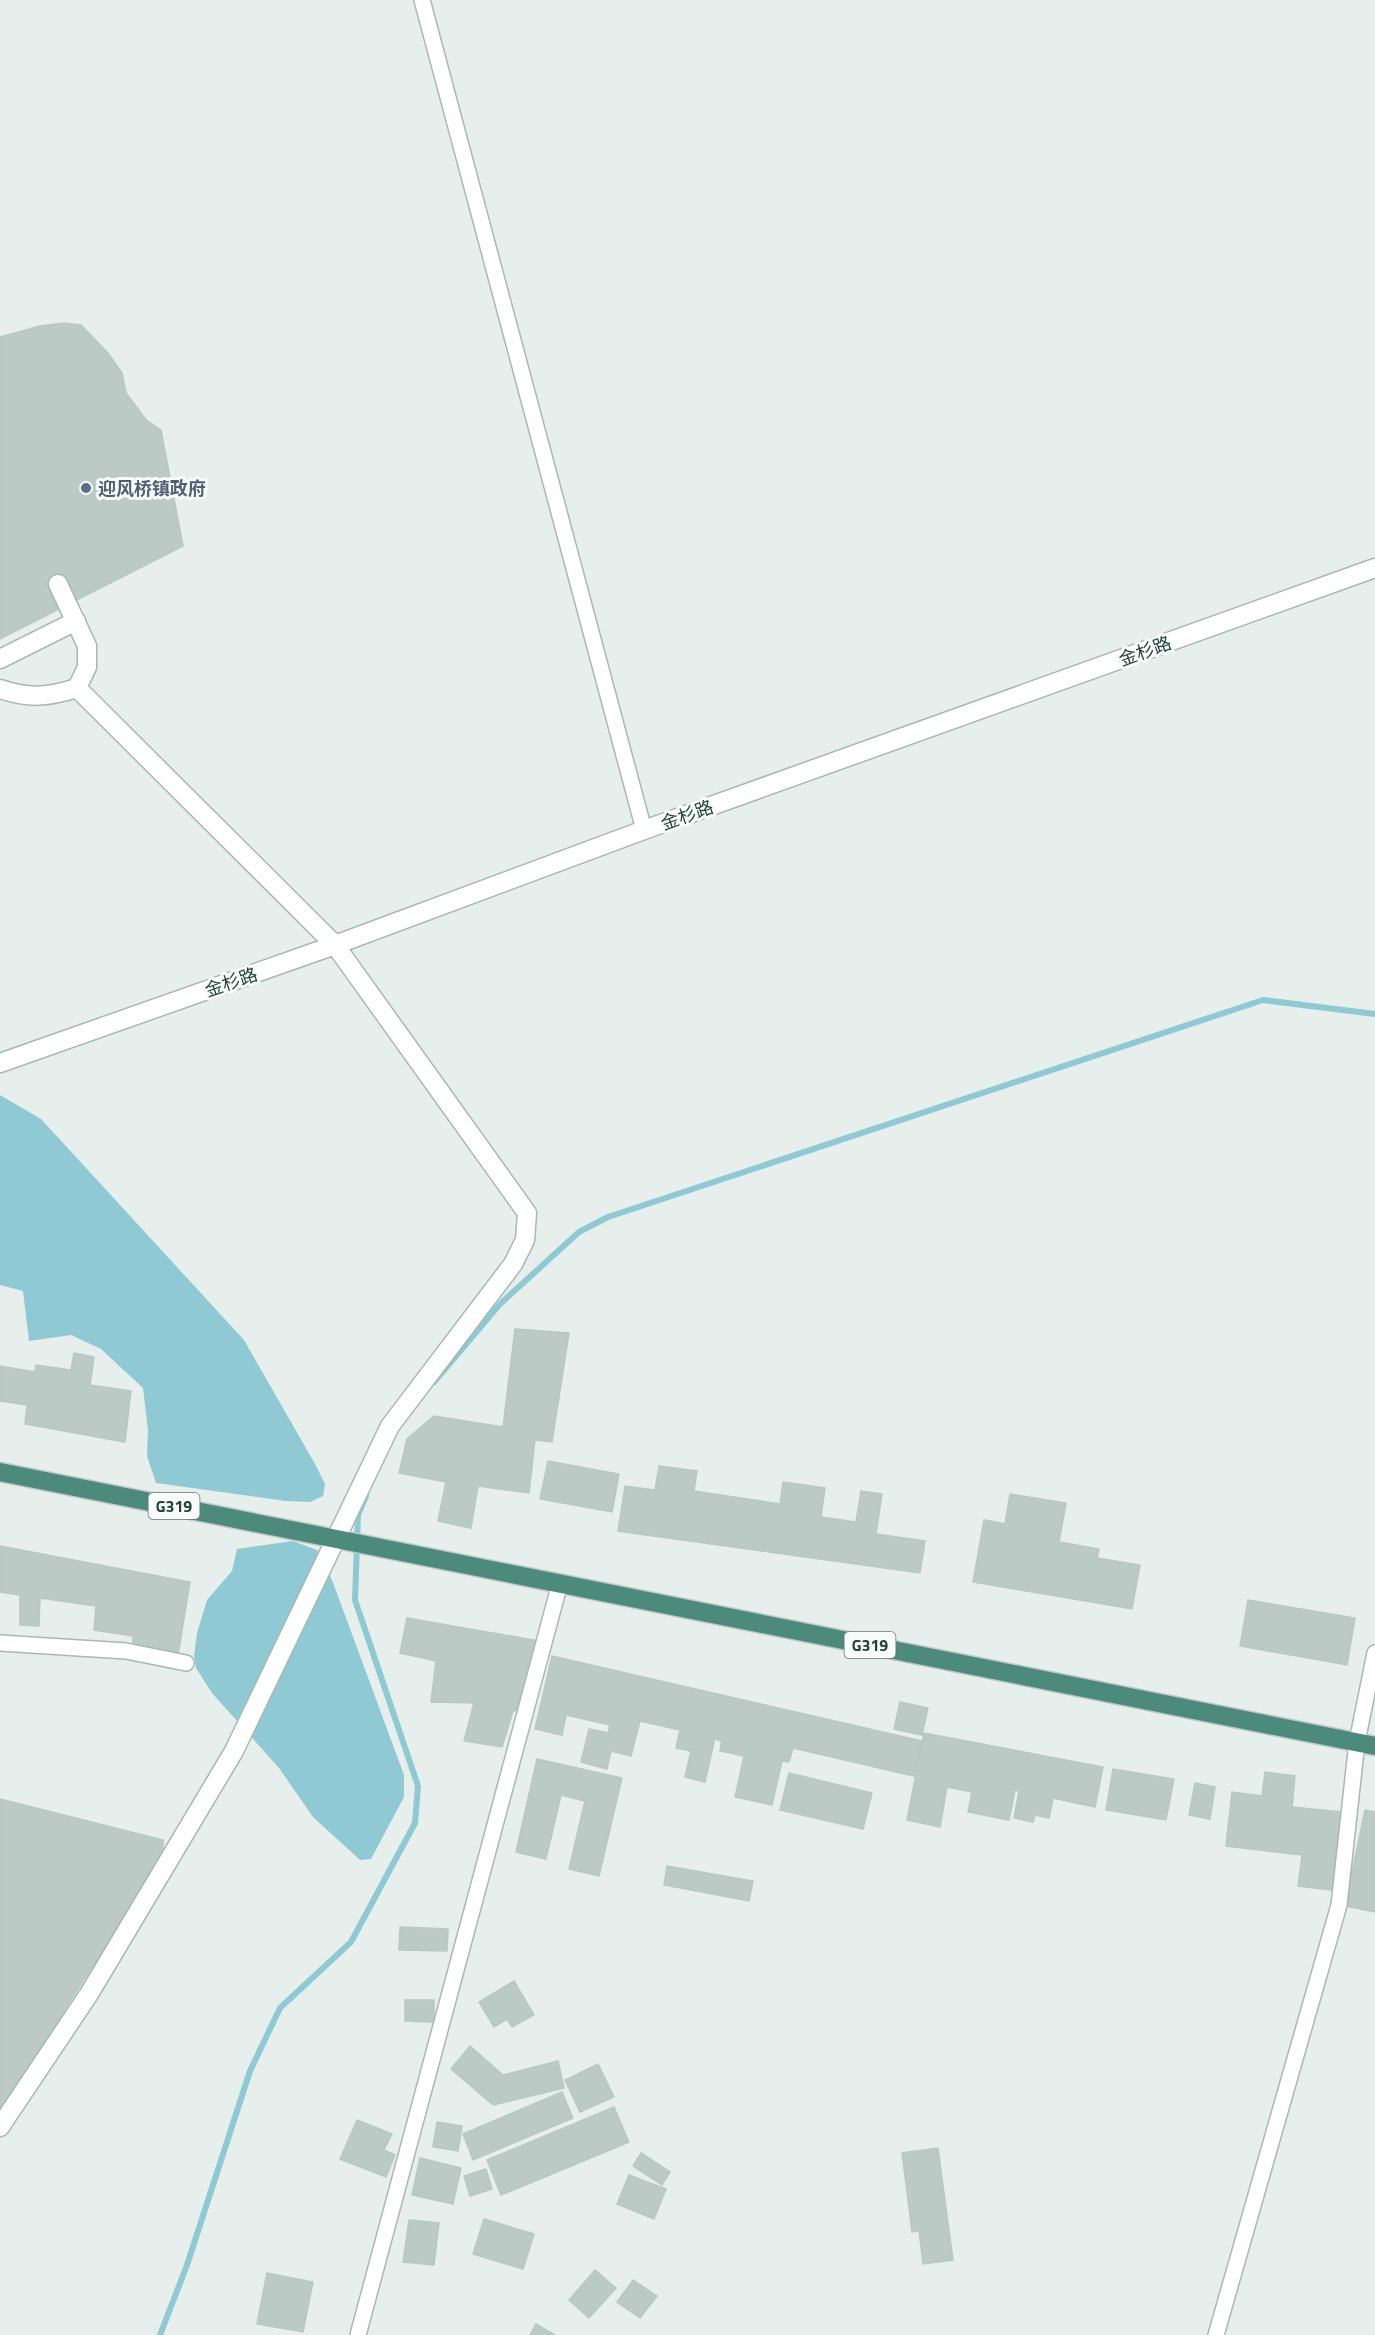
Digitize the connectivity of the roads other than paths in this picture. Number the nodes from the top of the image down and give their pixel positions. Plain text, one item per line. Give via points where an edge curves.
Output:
1 (422, 0) edge
2 (1375, 568) edge
3 (58, 584) dead end
4 (76, 621) junction
5 (0, 659) edge
6 (0, 688) edge
7 (77, 688) junction
8 (644, 830) junction
9 (335, 945) junction
10 (0, 1063) edge
11 (0, 1472) edge
12 (343, 1540) junction
13 (560, 1583) junction
14 (0, 1643) edge
15 (1375, 1653) edge
16 (186, 1663) dead end
17 (1356, 1742) junction
18 (1375, 1746) edge
19 (0, 2127) edge
20 (357, 2335) edge
21 (1216, 2335) edge

1 - 8 street
2 - 8 street, 金杉路
3 - 4 street
4 - 5 street
4 - 7 street via 87,646 87,667
6 - 7 street via 20,696 50,696
7 - 9 street
8 - 9 street, 金杉路
9 - 10 street, 金杉路
9 - 12 street via 527,1213 525,1240 513,1264 390,1426
11 - 12 highway, G319
12 - 13 highway, G319
12 - 19 street via 234,1751 89,1994
13 - 17 highway, G319
13 - 20 street
14 - 16 street via 126,1651
15 - 17 street
17 - 18 highway, G319
17 - 21 street via 1339,1905

